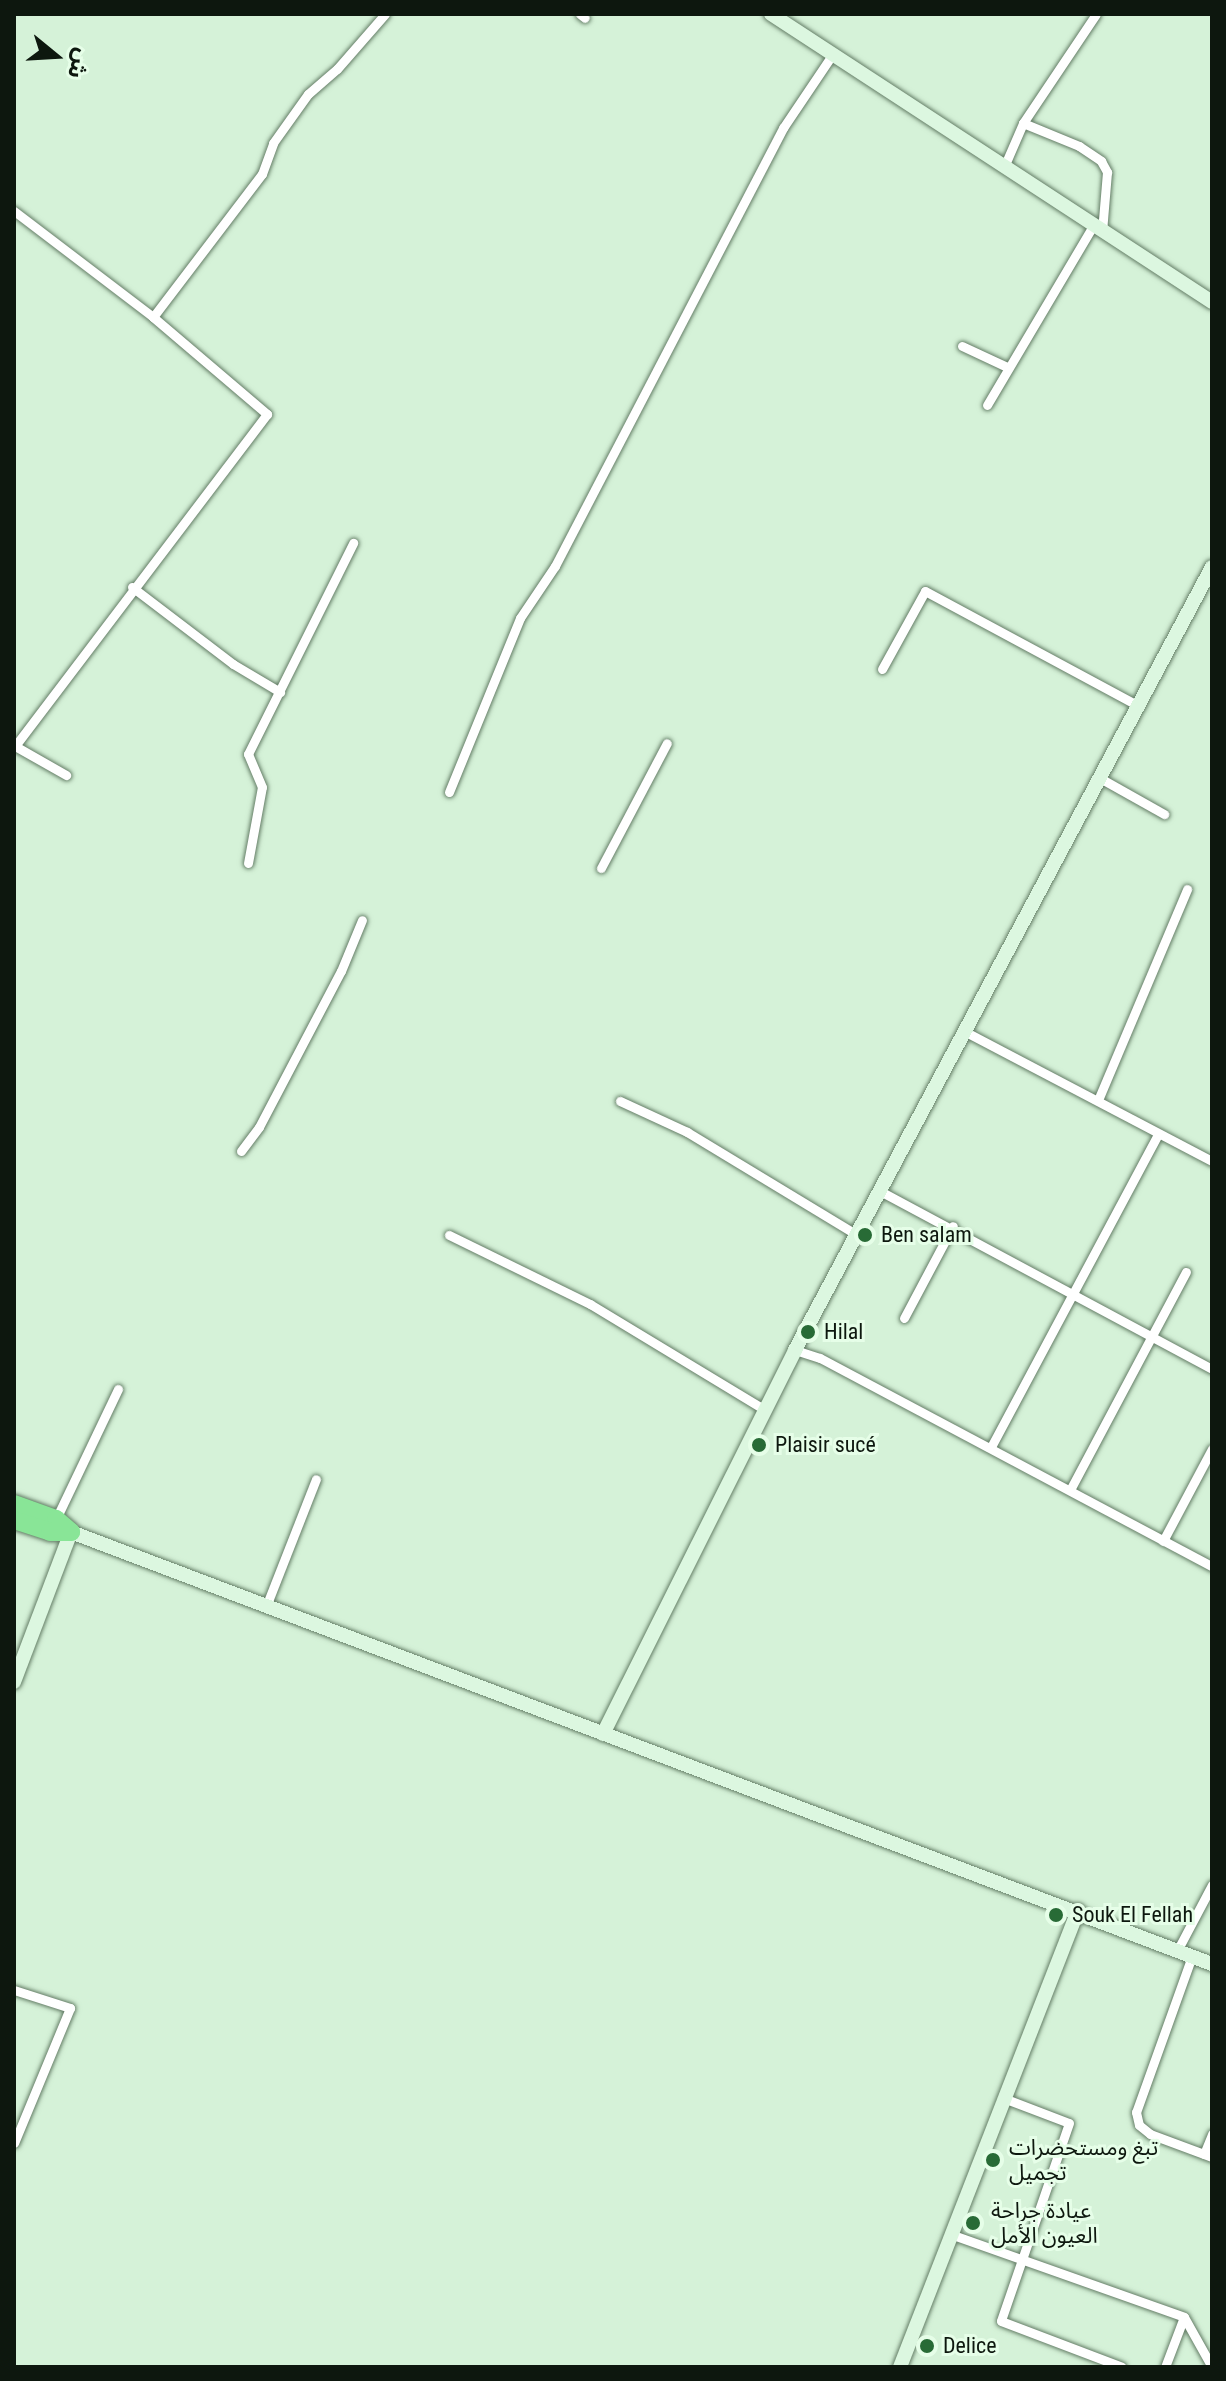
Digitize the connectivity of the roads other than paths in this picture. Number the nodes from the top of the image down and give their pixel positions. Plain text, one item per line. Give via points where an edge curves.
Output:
1 (385, 14) edge
2 (771, 14) edge
3 (1096, 14) edge
4 (832, 55) junction
5 (1023, 123) junction
6 (1004, 167) junction
7 (14, 211) edge
8 (1097, 229) junction
9 (1212, 302) edge
10 (153, 317) junction
11 (962, 346) dead end
12 (1007, 367) junction
13 (987, 405) dead end
14 (353, 543) dead end
15 (1212, 567) edge
16 (132, 587) junction
17 (882, 669) dead end
18 (280, 692) junction
19 (1135, 704) junction
20 (667, 743) dead end
21 (14, 746) edge
22 (66, 775) dead end
23 (1098, 777) junction
24 (449, 792) dead end
25 (1164, 814) dead end
26 (248, 863) dead end
27 (601, 868) dead end
28 (1187, 889) dead end
29 (362, 920) dead end
30 (966, 1032) junction
31 (1098, 1100) junction
32 (620, 1101) dead end
33 (1158, 1134) junction
34 (241, 1151) dead end
35 (1212, 1161) edge
36 (880, 1191) junction
37 (953, 1226) junction
38 (449, 1235) dead end
39 (857, 1235) junction
40 (1186, 1272) dead end
41 (1073, 1292) junction
42 (904, 1318) dead end
43 (1153, 1337) junction
44 (795, 1350) junction
45 (1212, 1369) edge
46 (118, 1389) dead end
47 (765, 1410) junction
48 (991, 1447) junction
49 (1212, 1449) edge
50 (316, 1479) dead end
51 (1070, 1490) junction
52 (14, 1504) edge
53 (56, 1519) junction
54 (14, 1520) edge
55 (71, 1532) junction
56 (1163, 1541) junction
57 (1212, 1566) edge
58 (267, 1604) junction
59 (14, 1682) edge
60 (603, 1734) junction
61 (1212, 1885) edge
62 (1078, 1911) junction
63 (1177, 1951) junction
64 (1192, 1956) junction
65 (1212, 1964) edge
66 (14, 1990) edge
67 (1006, 2099) junction
68 (1212, 2134) edge
69 (14, 2143) edge
70 (1208, 2155) edge
71 (953, 2235) junction
72 (1021, 2262) junction
73 (1184, 2317) junction
74 (906, 2365) edge
75 (1122, 2367) edge
76 (1165, 2367) edge
77 (1212, 2367) edge

1 - 10 street via 308,94 273,143 262,174
2 - 4 main road
3 - 5 street
4 - 6 main road
4 - 24 street via 783,128 555,566 520,618
5 - 6 street
5 - 8 street via 1101,161 1107,172
6 - 8 main road
7 - 10 street
8 - 9 main road
8 - 12 street
10 - 16 street via 267,414
11 - 12 street
12 - 13 street
14 - 18 street
15 - 19 main road
16 - 18 street via 233,664
16 - 21 street
17 - 19 street via 925,591
18 - 26 street via 248,754 262,787
19 - 23 main road
20 - 27 street
21 - 22 street
23 - 25 street
23 - 30 main road
28 - 31 street
29 - 34 street via 334,984 259,1127
30 - 31 street
30 - 36 main road
31 - 33 street
32 - 39 street via 687,1132
33 - 35 street
33 - 41 street
36 - 37 street
36 - 39 main road
37 - 41 street
37 - 42 street
38 - 47 street via 590,1304
39 - 44 main road
40 - 43 street
41 - 43 street
41 - 48 street
43 - 45 street
43 - 51 street
44 - 47 main road
44 - 48 street
46 - 53 street
47 - 60 main road
48 - 51 street
49 - 56 street
50 - 58 street
51 - 56 street
52 - 53 highway
53 - 55 highway
54 - 55 highway via 50,1532
55 - 58 main road
55 - 59 main road
56 - 57 street
58 - 60 main road
60 - 62 main road
61 - 63 street
62 - 63 main road
62 - 67 main road
63 - 64 main road
64 - 65 main road
64 - 70 street via 1136,2112 1139,2125 1150,2134
66 - 69 street via 70,2008
67 - 71 main road
67 - 72 street via 1069,2123
68 - 70 street
71 - 72 street
71 - 74 main road
72 - 73 street
72 - 75 street via 1001,2321
73 - 76 street
73 - 77 street

